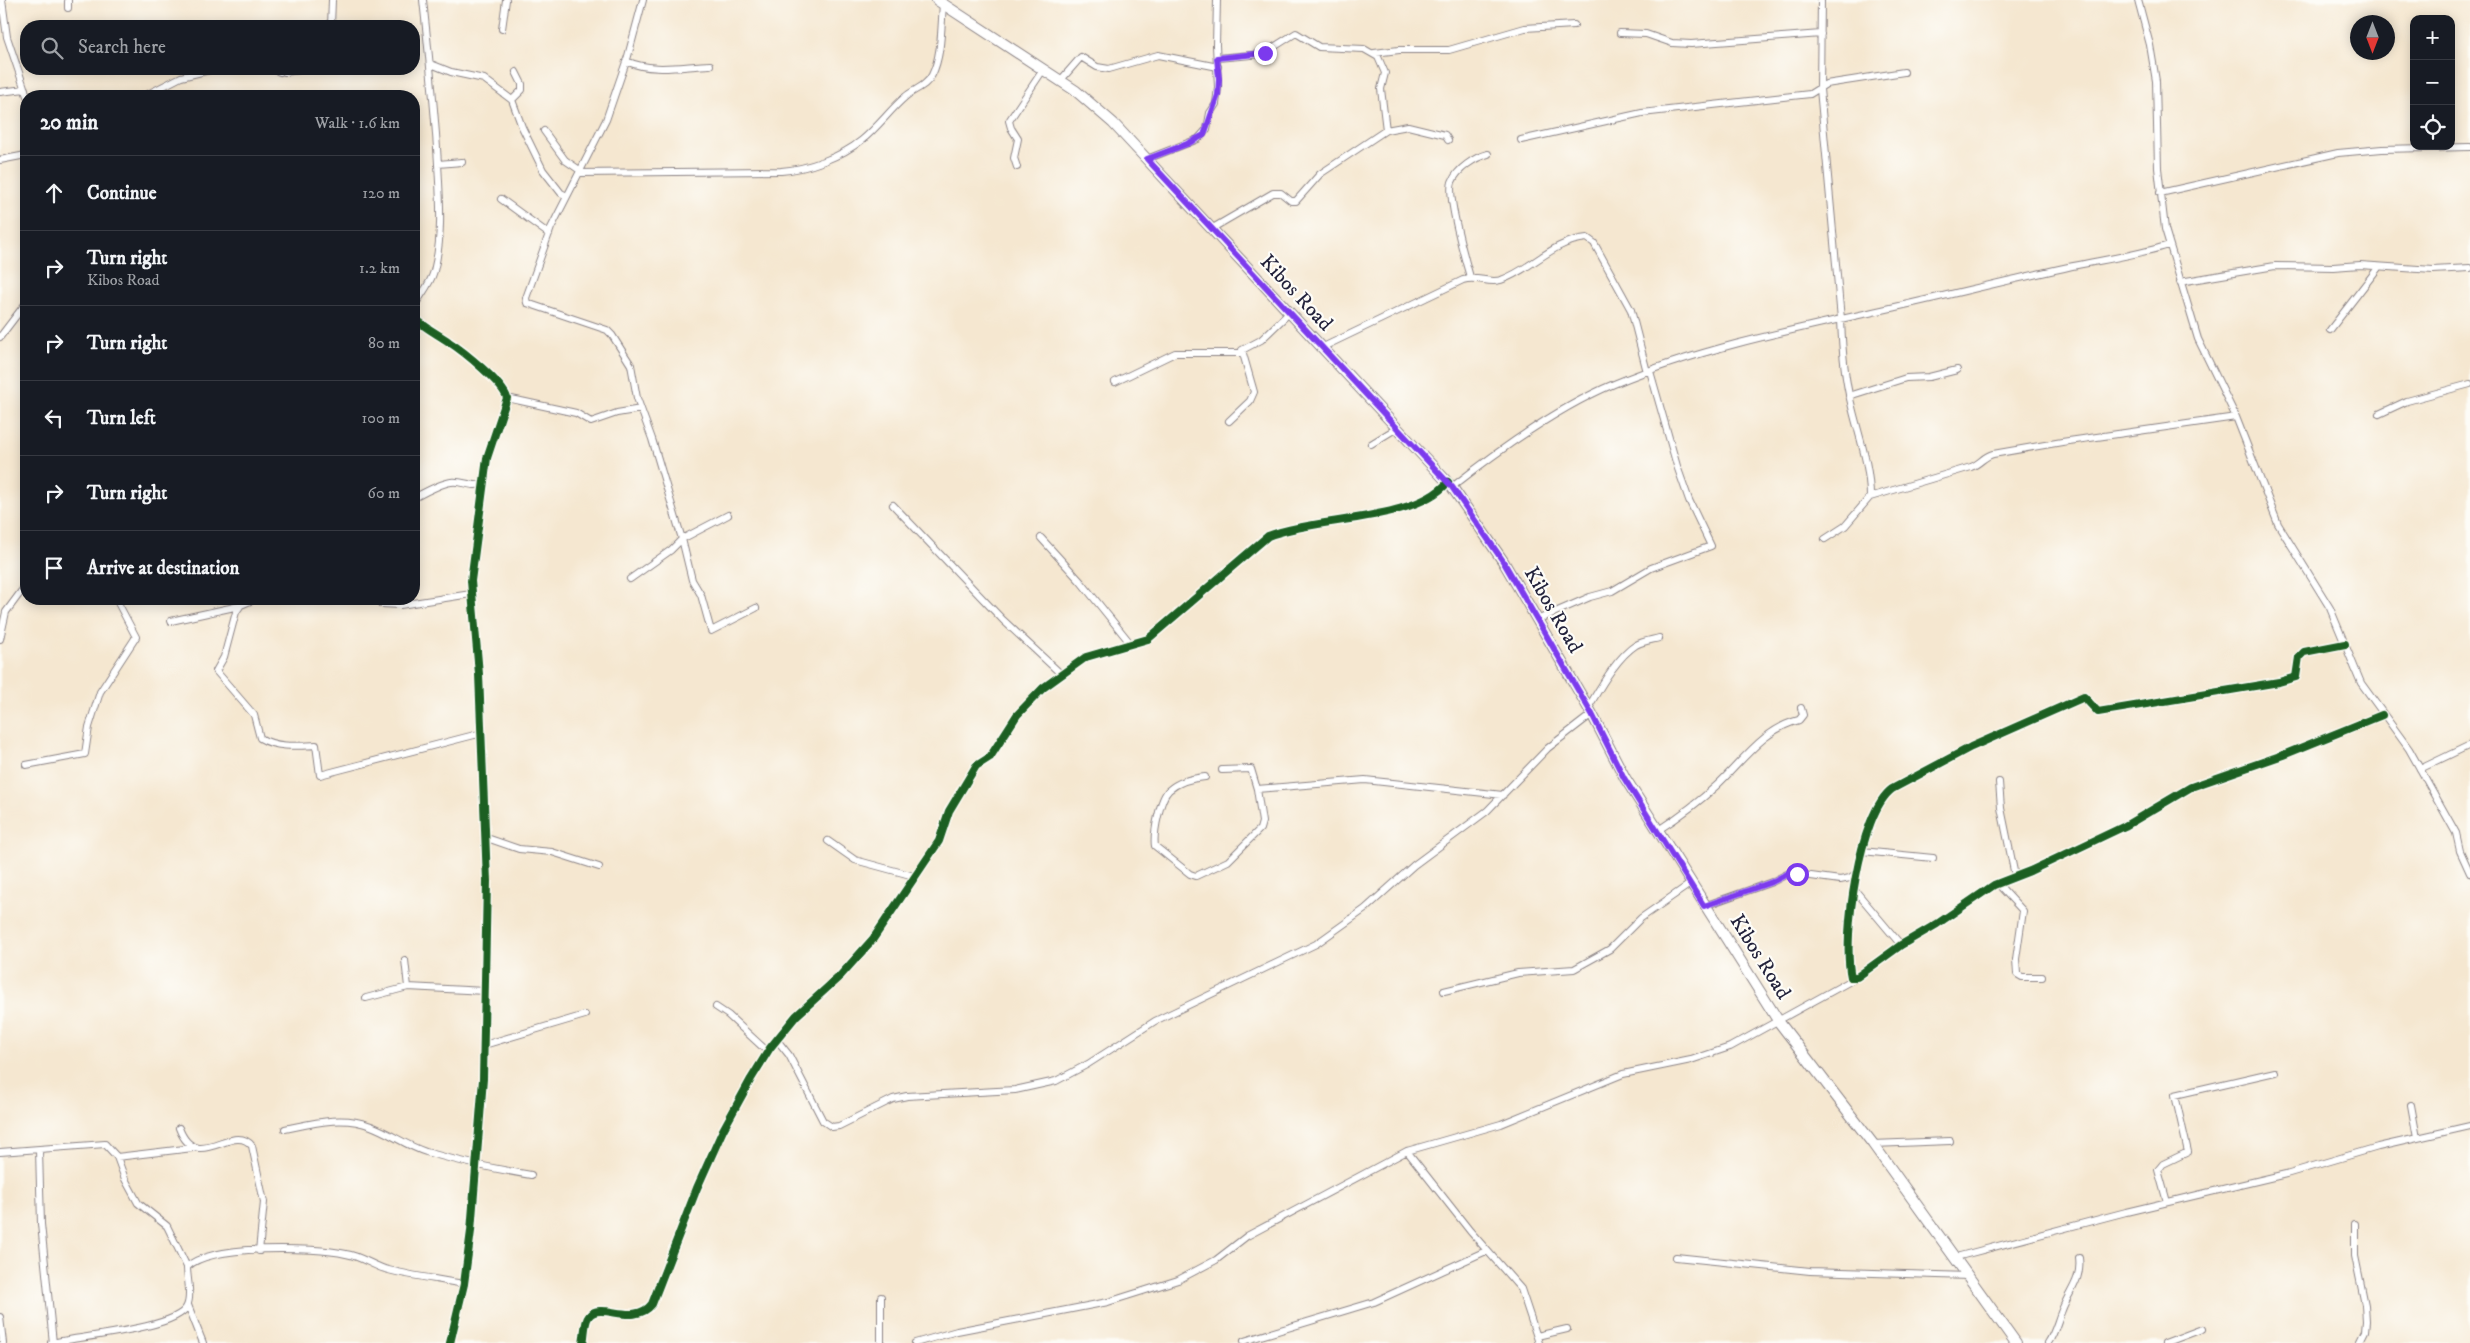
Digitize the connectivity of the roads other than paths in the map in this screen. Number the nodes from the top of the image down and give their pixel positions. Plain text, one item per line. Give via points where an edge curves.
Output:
1 (2, 0) edge
2 (68, 0) edge
3 (332, 0) edge
4 (423, 0) edge
5 (506, 0) edge
6 (643, 0) edge
7 (1217, 0) edge
8 (1821, 0) edge
9 (2138, 0) edge
10 (940, 2) edge
11 (68, 8) dead end
12 (331, 20) edge
13 (1574, 25) dead end
14 (3, 29) edge
15 (502, 29) dead end
16 (1620, 34) dead end
17 (1821, 34) junction
18 (1374, 53) junction
19 (1217, 58) junction
20 (626, 62) junction
21 (430, 64) junction
22 (710, 65) dead end
23 (1218, 67) junction
24 (1043, 70) junction
25 (516, 72) dead end
26 (1904, 72) dead end
27 (192, 75) edge
28 (1060, 81) junction
29 (1820, 89) junction
30 (25, 90) edge
31 (156, 90) edge
32 (0, 92) edge
33 (20, 93) edge
34 (512, 100) junction
35 (1386, 130) junction
36 (544, 131) dead end
37 (1448, 140) dead end
38 (1521, 140) dead end
39 (2470, 147) edge
40 (1488, 154) dead end
41 (20, 156) edge
42 (1147, 159) junction
43 (0, 160) edge
44 (462, 162) dead end
45 (438, 164) junction
46 (1017, 167) dead end
47 (581, 172) junction
48 (2160, 193) junction
49 (567, 196) junction
50 (501, 199) dead end
51 (1211, 229) junction
52 (549, 234) junction
53 (2169, 245) junction
54 (2378, 268) junction
55 (2470, 268) edge
56 (1470, 278) junction
57 (2180, 282) junction
58 (420, 296) edge
59 (20, 311) edge
60 (1289, 313) junction
61 (1841, 319) junction
62 (420, 325) edge
63 (2330, 330) dead end
64 (0, 337) edge
65 (1321, 348) junction
66 (1242, 353) junction
67 (1957, 370) dead end
68 (1648, 372) junction
69 (1115, 382) dead end
70 (2470, 384) edge
71 (1850, 396) junction
72 (507, 398) junction
73 (641, 409) junction
74 (2379, 414) dead end
75 (2236, 417) junction
76 (1229, 421) dead end
77 (1397, 428) junction
78 (1371, 444) dead end
79 (483, 483) junction
80 (1450, 484) junction
81 (420, 495) edge
82 (1870, 497) junction
83 (893, 505) dead end
84 (728, 515) dead end
85 (1041, 538) dead end
86 (682, 539) junction
87 (1825, 539) dead end
88 (630, 579) dead end
89 (20, 593) edge
90 (471, 594) junction
91 (420, 601) edge
92 (119, 605) edge
93 (240, 606) joint
94 (756, 608) dead end
95 (1537, 620) junction
96 (171, 622) dead end
97 (1659, 638) dead end
98 (0, 639) edge
99 (1131, 644) junction
100 (2345, 644) junction
101 (1062, 674) junction
102 (1802, 708) dead end
103 (1590, 711) junction
104 (2382, 715) junction
105 (482, 733) junction
106 (2470, 744) edge
107 (26, 765) dead end
108 (2420, 769) junction
109 (1222, 770) dead end
110 (1205, 777) dead end
111 (1999, 782) dead end
112 (1257, 790) junction
113 (1502, 795) junction
114 (1657, 831) junction
115 (484, 837) junction
116 (828, 841) dead end
117 (1862, 851) junction
118 (1933, 858) dead end
119 (600, 867) dead end
120 (1856, 873) junction
121 (2470, 873) edge
122 (914, 876) junction
123 (2015, 876) junction
124 (1690, 884) junction
125 (1998, 884) junction
126 (1854, 890) junction
127 (1704, 906) junction
128 (1901, 945) junction
129 (405, 960) dead end
130 (2042, 978) dead end
131 (1854, 979) junction
132 (408, 987) junction
133 (485, 991) junction
134 (1444, 991) dead end
135 (366, 998) dead end
136 (716, 1007) dead end
137 (586, 1015) dead end
138 (1779, 1022) junction
139 (777, 1040) junction
140 (484, 1044) junction
141 (768, 1052) junction
142 (2275, 1072) dead end
143 (2411, 1106) dead end
144 (2470, 1126) edge
145 (179, 1128) dead end
146 (285, 1129) dead end
147 (2417, 1138) junction
148 (1950, 1141) dead end
149 (1873, 1144) junction
150 (195, 1148) junction
151 (38, 1150) junction
152 (1407, 1151) junction
153 (0, 1152) edge
154 (117, 1157) junction
155 (477, 1166) junction
156 (531, 1175) dead end
157 (2167, 1202) junction
158 (2355, 1224) dead end
159 (260, 1251) junction
160 (1486, 1251) junction
161 (1676, 1257) dead end
162 (1956, 1257) junction
163 (2079, 1258) dead end
164 (187, 1267) junction
165 (1969, 1276) junction
166 (464, 1284) junction
167 (881, 1297) dead end
168 (188, 1305) junction
169 (0, 1317) edge
170 (1568, 1329) dead end
171 (2202, 1329) dead end
172 (1538, 1340) edge
173 (1244, 1341) dead end
174 (2, 1343) edge
175 (52, 1343) edge
176 (203, 1343) edge
177 (450, 1343) edge
178 (583, 1343) edge
179 (881, 1343) edge
180 (915, 1343) edge
181 (2016, 1343) edge
182 (2048, 1343) edge
183 (2165, 1343) edge
184 (2359, 1343) edge

1 - 14 street
2 - 11 street
3 - 12 street
4 - 21 street
5 - 15 street
6 - 20 street
7 - 19 street
8 - 17 street
9 - 48 street via 2156,81
10 - 24 main road, Kibos Road
10 - 47 street via 938,55 930,78 908,94 863,139 841,153 781,172
13 - 18 street via 1525,28 1449,50
14 - 30 street
16 - 17 street via 1646,34 1672,43 1691,44
17 - 29 street
18 - 19 street via 1353,48 1319,47 1296,34 1263,54
18 - 35 street via 1385,73 1381,89
19 - 23 street
20 - 22 street via 655,69
20 - 47 street via 606,120
21 - 34 street via 484,78
21 - 45 street
23 - 28 street via 1158,55 1109,68 1097,67 1081,57
23 - 42 street via 1216,104 1204,135
24 - 28 main road, Kibos Road
24 - 46 street via 1009,121 1018,139 1014,158
25 - 34 street via 522,90
26 - 29 street via 1826,84
27 - 31 street
28 - 42 main road, Kibos Road via 1113,123
29 - 38 street via 1810,94 1642,112
29 - 61 street
32 - 33 street
34 - 49 street via 543,170
35 - 37 street via 1412,126 1445,135
35 - 51 street via 1320,174 1296,201 1273,192
36 - 47 street via 565,160
39 - 48 street via 2338,153
40 - 56 street via 1470,162 1452,185 1452,200
41 - 43 street
42 - 51 main road, Kibos Road
44 - 45 street
45 - 58 street via 441,202 439,245 430,281
47 - 49 street
48 - 53 street
49 - 52 street
50 - 52 street
51 - 60 main road, Kibos Road
52 - 73 street via 526,301 610,332 631,365
53 - 57 street
53 - 61 street via 2134,256 2066,268
54 - 55 street
54 - 57 street via 2354,265 2276,266
54 - 63 street
56 - 65 street
56 - 68 street via 1502,279 1550,250 1576,240 1590,239 1631,310
57 - 75 street via 2204,354
59 - 64 street
60 - 65 main road, Kibos Road
60 - 66 street
61 - 68 street via 1699,355
61 - 71 street
62 - 72 street via 451,343 499,385
65 - 77 main road, Kibos Road
66 - 69 street via 1175,353
66 - 76 street via 1254,392 1250,401
67 - 71 street via 1929,377 1906,378
68 - 80 street via 1613,384 1577,403
68 - 95 street via 1689,500 1711,546 1650,568 1612,591
70 - 74 street via 2407,401
71 - 82 street via 1869,472
72 - 73 street via 576,413 591,422
72 - 79 street via 487,458
73 - 86 street
75 - 82 street via 1987,455 1972,467
75 - 100 street via 2272,513 2330,608
77 - 78 street
77 - 80 main road, Kibos Road
79 - 81 street via 476,486 451,482
79 - 90 street
80 - 95 main road, Kibos Road via 1503,561
80 - 99 street via 1435,494 1369,517 1326,521 1268,536 1162,629 1148,639
82 - 87 street via 1845,526
83 - 101 street via 1003,620
84 - 86 street
85 - 99 street
86 - 88 street
86 - 94 street via 692,580 701,596 711,630
89 - 98 street via 6,612
90 - 91 street
90 - 105 street
92 - 107 street via 136,637 100,692 85,754
93 - 96 street
93 - 105 street via 233,618 224,657 216,671 254,715 260,738 285,745 316,745 320,775
95 - 103 main road, Kibos Road
97 - 103 street via 1632,649 1618,665
99 - 101 street via 1086,657
100 - 104 street via 2361,683
100 - 117 street via 2304,652 2298,657 2296,677 2279,682 2098,712 2084,697 1971,747 1892,789 1883,797 1868,828
101 - 122 street via 1035,695 1017,715 990,757 972,771 949,812 928,861
102 - 114 street via 1800,720 1789,722 1764,738 1714,789
103 - 113 street
103 - 114 main road, Kibos Road via 1624,778
104 - 108 street via 2409,749
104 - 123 street via 2191,788 2125,826
105 - 115 street
106 - 108 street
108 - 121 street via 2456,833
109 - 112 street via 1251,769
110 - 112 street via 1192,778 1168,790 1154,837 1155,846 1196,876 1228,860 1260,829 1262,822
111 - 123 street
112 - 113 street via 1365,780
113 - 139 street via 1365,909 1316,944 1154,1020 1082,1068 1056,1081 1015,1090 906,1096 832,1127 823,1121
114 - 124 main road, Kibos Road
115 - 119 street via 519,849 552,852
115 - 133 street
116 - 122 street via 855,860
117 - 118 street
117 - 120 street
120 - 126 street
120 - 127 street via 1840,880 1789,873
122 - 139 street via 873,939 840,976 796,1016
123 - 125 street
124 - 127 main road, Kibos Road
124 - 134 street via 1641,918 1610,950 1574,969 1518,973
125 - 128 street
125 - 130 street via 2023,910 2016,974
126 - 128 street
126 - 131 street via 1850,972
127 - 138 main road, Kibos Road
128 - 131 street
129 - 132 street
131 - 138 street
132 - 133 street
132 - 135 street
133 - 140 street
136 - 141 street
137 - 140 street
138 - 149 main road, Kibos Road
138 - 152 street via 1710,1054 1623,1074 1501,1124
139 - 141 street
140 - 155 street
141 - 178 street via 723,1130 652,1304 648,1310 638,1314 598,1311 591,1314
142 - 157 street via 2175,1095 2188,1152 2163,1164 2158,1170
143 - 147 street
144 - 147 street
145 - 150 street via 186,1143
146 - 155 street via 331,1120 359,1123 424,1151
147 - 157 street
148 - 149 street
149 - 162 main road, Kibos Road
150 - 154 street
150 - 159 street via 240,1139 252,1146 264,1202
151 - 153 street
151 - 154 street via 102,1143
151 - 175 street
152 - 160 street
152 - 180 street via 1247,1236 1216,1260 1178,1280 1108,1302 957,1331
154 - 164 street via 134,1197 168,1226
155 - 156 street
155 - 166 street
157 - 162 street
158 - 184 street via 2355,1256 2366,1321
159 - 164 street via 216,1255
159 - 166 street via 310,1250 348,1254 397,1272
160 - 172 street via 1521,1289
160 - 173 street via 1370,1304
161 - 165 street via 1810,1271
162 - 165 main road, Kibos Road
163 - 182 street via 2080,1275
164 - 168 street
165 - 181 main road, Kibos Road
166 - 177 street
167 - 179 street
168 - 175 street via 181,1313 161,1322 103,1336
168 - 176 street
169 - 174 street
170 - 172 street
171 - 183 street

